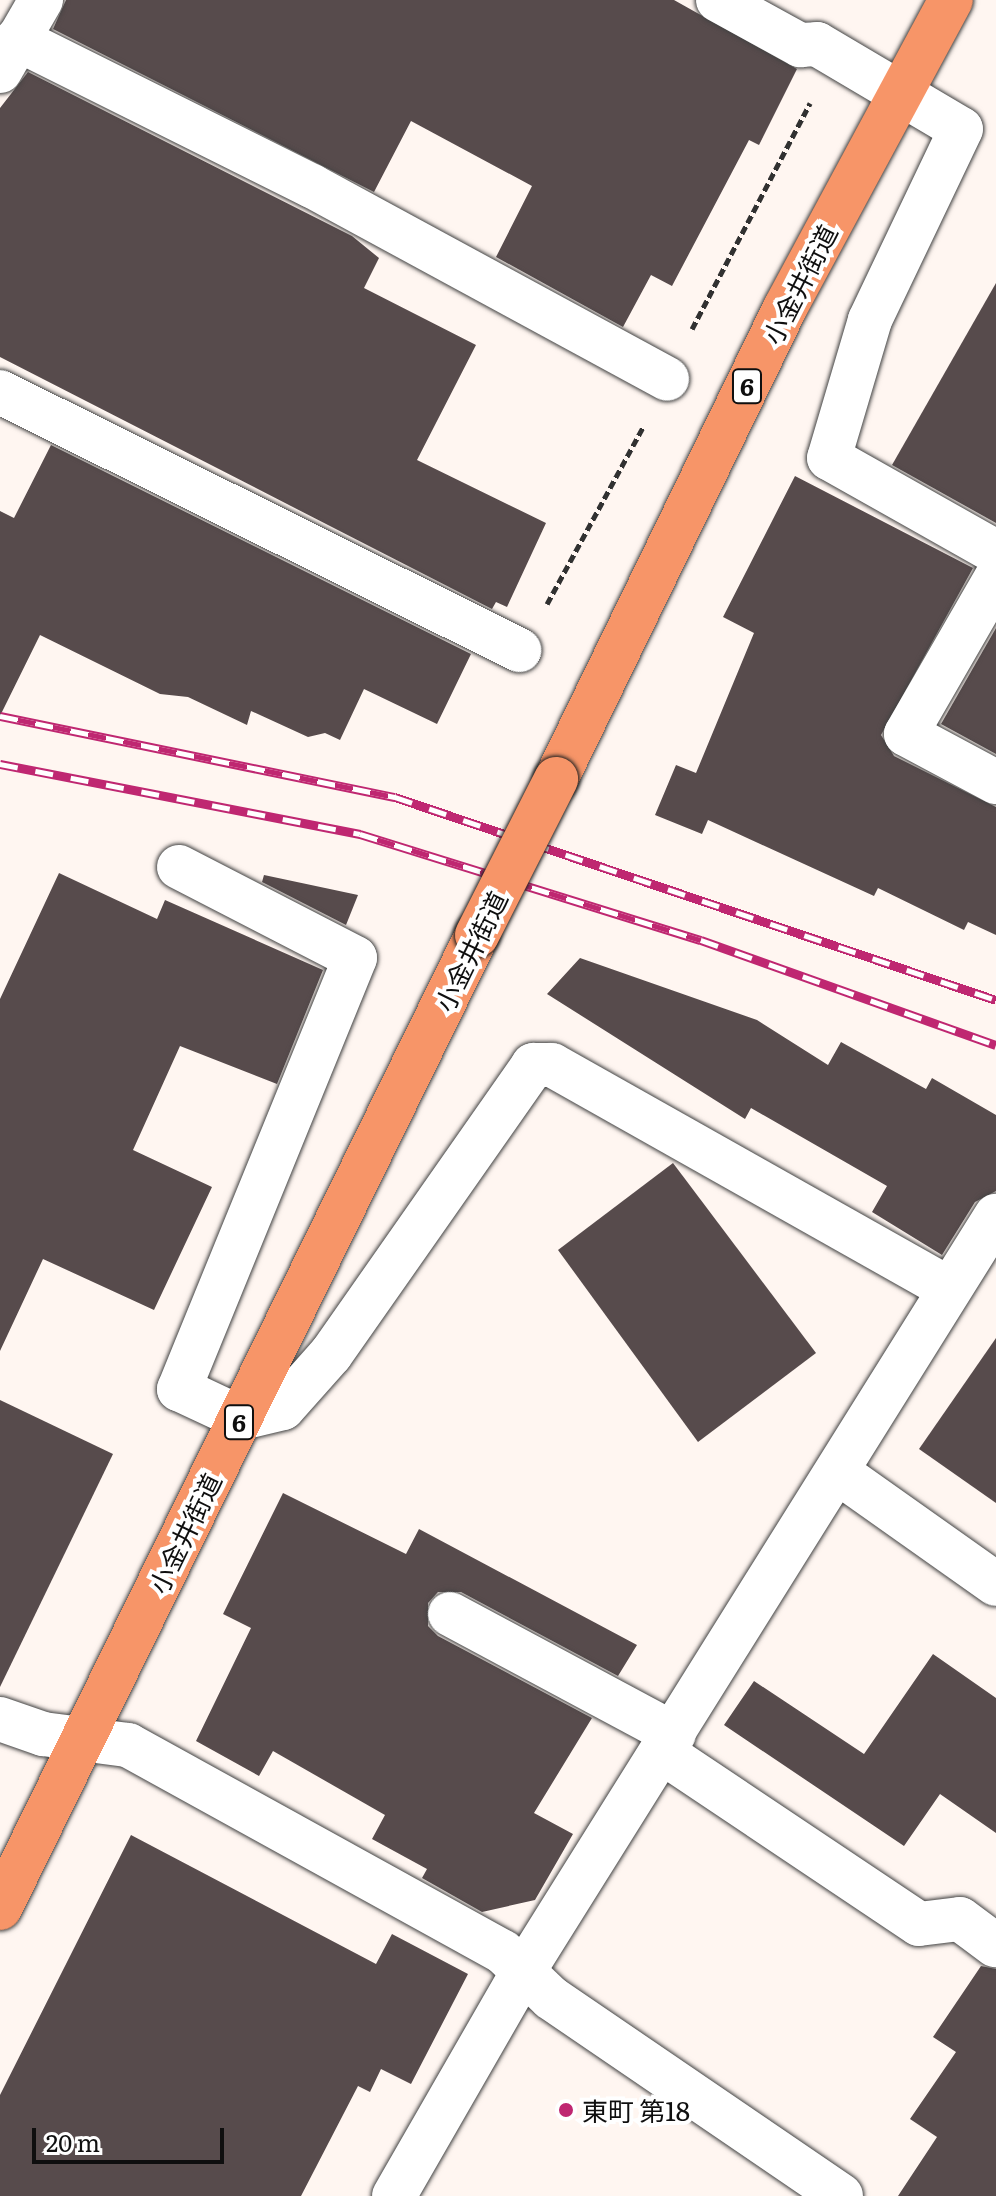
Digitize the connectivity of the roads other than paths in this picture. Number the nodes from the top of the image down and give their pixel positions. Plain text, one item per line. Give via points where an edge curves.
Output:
1 (41, 0) edge
2 (718, 0) edge
3 (951, 0) edge
4 (8, 55) edge
5 (899, 90) junction
6 (667, 379) dead end
7 (0, 392) edge
8 (996, 552) edge
9 (996, 578) edge
10 (519, 650) dead end
11 (996, 782) edge
12 (179, 867) dead end
13 (996, 1216) edge
14 (949, 1289) junction
15 (241, 1418) junction
16 (839, 1473) junction
17 (996, 1584) edge
18 (450, 1614) dead end
19 (0, 1719) edge
20 (83, 1740) junction
21 (668, 1743) junction
22 (0, 1908) edge
23 (995, 1945) edge
24 (523, 1972) junction
25 (394, 2196) edge
26 (841, 2196) edge

1 - 4 street
2 - 5 street
3 - 5 main road, 小金井街道 / 6
4 - 6 street via 312,186
5 - 8 street via 961,129 870,320 829,458
5 - 15 main road, 小金井街道 / 6, bridge
7 - 10 street
9 - 11 street via 906,734
12 - 15 street via 355,958 179,1389
13 - 14 street
14 - 15 street via 552,1065 533,1065 331,1354 283,1408
14 - 16 street
15 - 20 main road, 小金井街道 / 6
16 - 17 street
16 - 21 street
18 - 21 street
19 - 20 street
20 - 22 main road, 小金井街道 / 6
20 - 24 street via 128,1745 503,1952
21 - 23 street via 919,1924 960,1919
21 - 24 street
24 - 25 street
24 - 26 street

